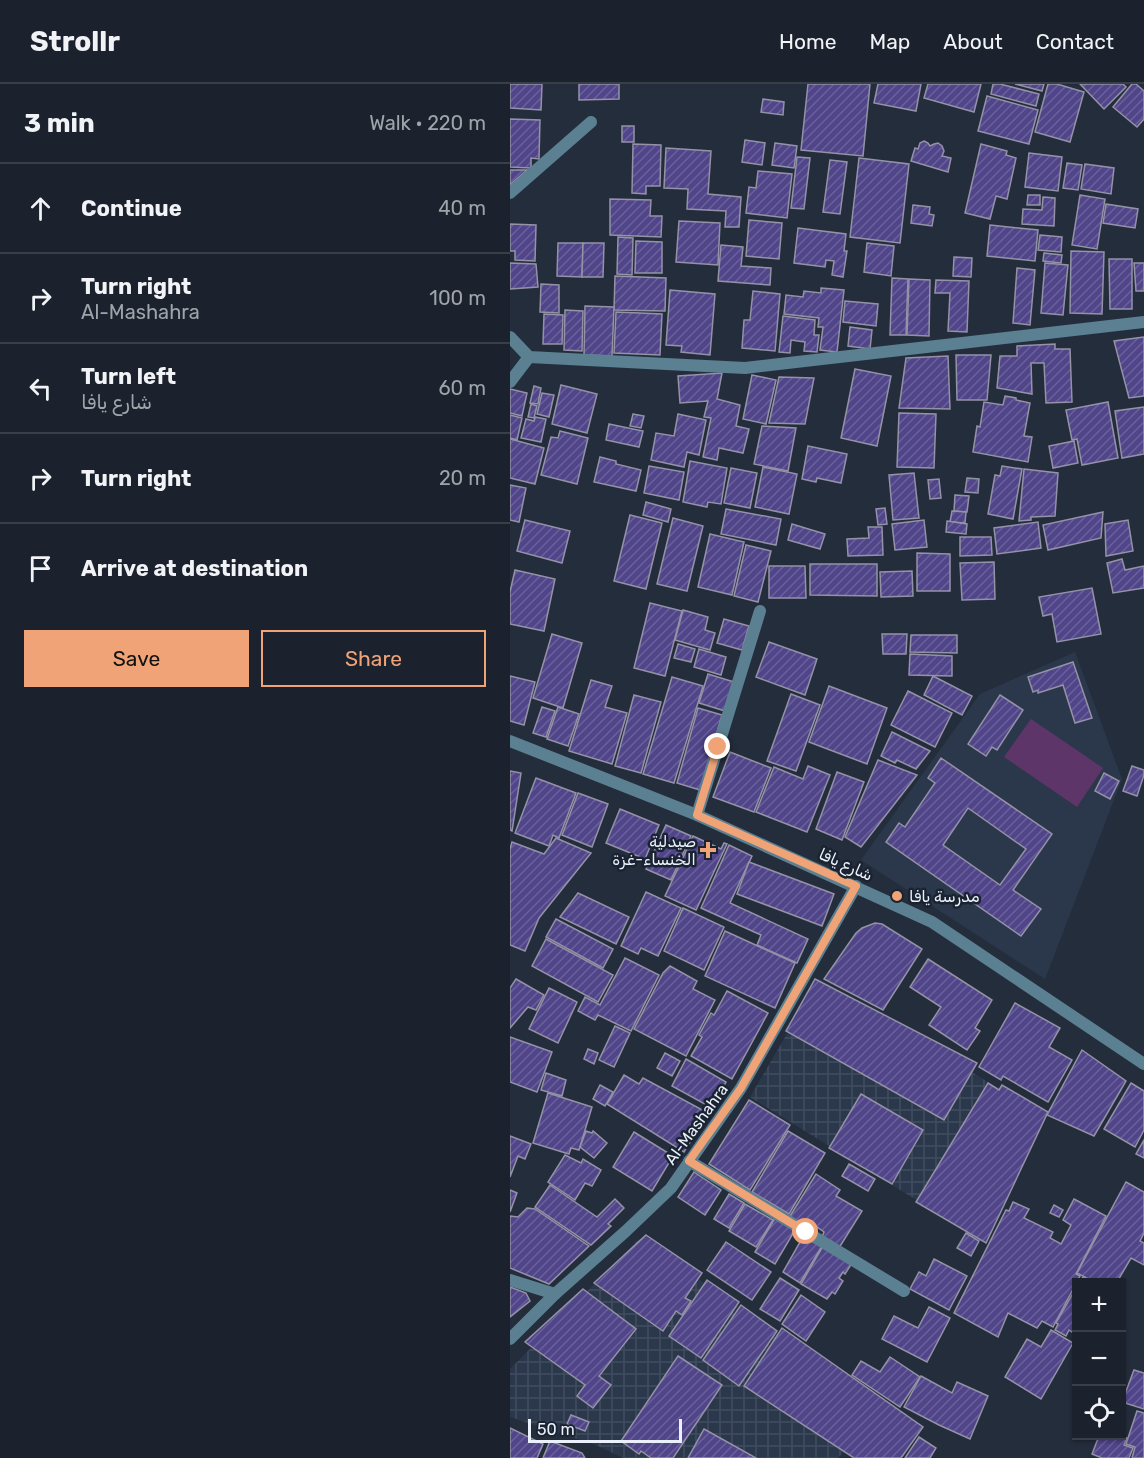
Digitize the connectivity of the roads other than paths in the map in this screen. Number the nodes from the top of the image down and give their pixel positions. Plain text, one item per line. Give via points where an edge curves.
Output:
1 (591, 122) dead end
2 (510, 193) edge
3 (1144, 322) edge
4 (510, 338) edge
5 (529, 357) junction
6 (510, 382) edge
7 (760, 611) dead end
8 (510, 741) edge
9 (697, 815) junction
10 (856, 886) junction
11 (1144, 1064) edge
12 (689, 1161) junction
13 (510, 1280) edge
14 (904, 1291) dead end
15 (555, 1294) junction
16 (510, 1339) edge

1 - 2 street
3 - 5 street via 745,368
4 - 5 street
5 - 6 street
7 - 9 street
8 - 9 street, شارع يافا
9 - 10 street, شارع يافا
10 - 11 street, شارع يافا via 932,922
10 - 12 street, Al-Mashahra via 741,1088
12 - 14 street
12 - 15 street, Al-Mashahra via 671,1188
13 - 15 street
15 - 16 street, Al-Mashahra

